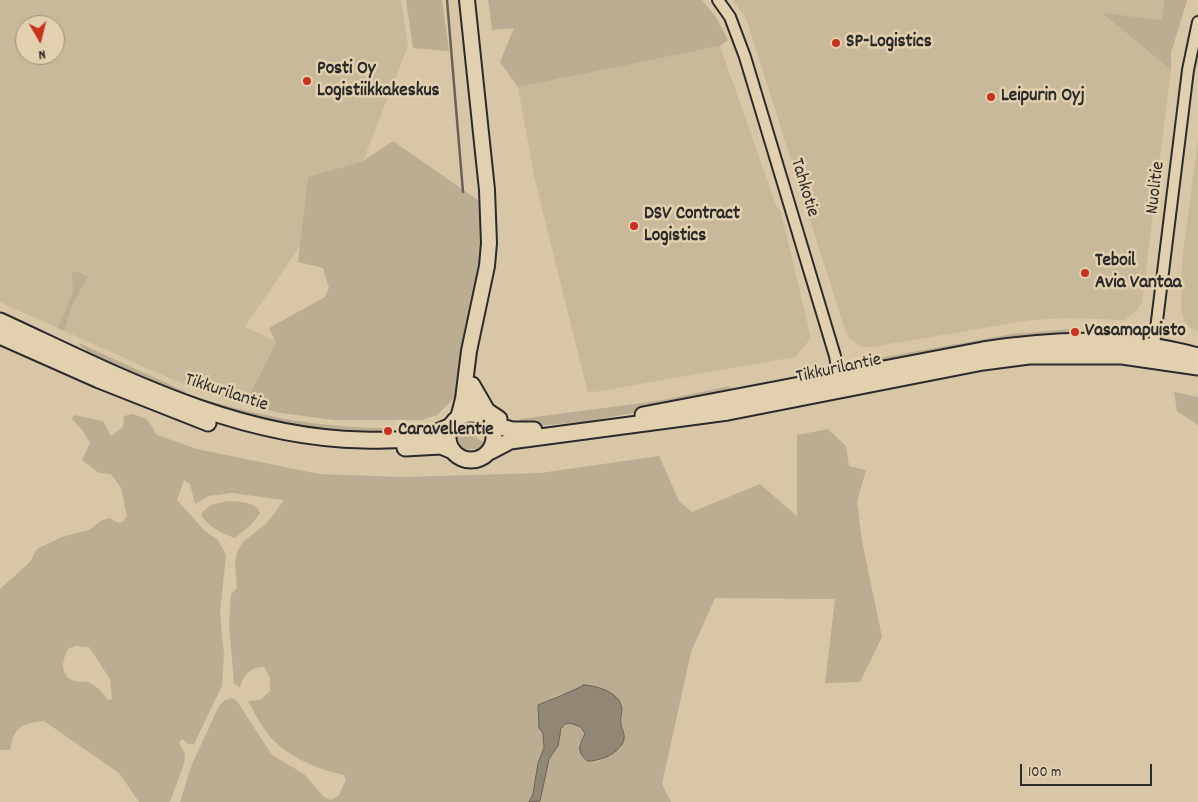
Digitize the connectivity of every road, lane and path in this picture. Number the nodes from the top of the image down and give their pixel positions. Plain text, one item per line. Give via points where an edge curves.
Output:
1 (468, 0) edge
2 (718, 0) edge
3 (1198, 22) edge
4 (0, 321) edge
5 (0, 336) edge
6 (469, 351) junction
7 (1153, 353) junction
8 (1198, 356) edge
9 (1198, 366) edge
10 (840, 384) junction
11 (472, 385) junction
12 (486, 420) junction
13 (454, 422) junction
14 (522, 431) junction
15 (453, 451) junction
16 (490, 452) junction

1 - 6 main road via 490,219 487,266
2 - 10 street, Tahkotie via 730,17 745,57 835,356
3 - 7 street, Nuolitie via 1188,70
4 - 13 main road, Tikkurilantie via 215,415 252,426 334,440 387,441 410,440 436,433
5 - 15 main road, Tikkurilantie via 167,407 247,435 333,448 377,450 441,446
6 - 11 main road
6 - 13 main road via 463,399
7 - 8 main road, Tikkurilantie
7 - 9 main road, Tikkurilantie
7 - 10 main road, Tikkurilantie via 1086,341 1032,343
10 - 14 main road, Tikkurilantie via 603,423
10 - 16 main road, Tikkurilantie via 684,419 510,441
11 - 12 main road via 475,406
11 - 14 main road via 487,411
12 - 13 main road via 467,414
12 - 14 main road, Tikkurilantie
12 - 16 main road via 495,438
13 - 15 main road via 448,439
15 - 16 main road via 464,460 473,461

